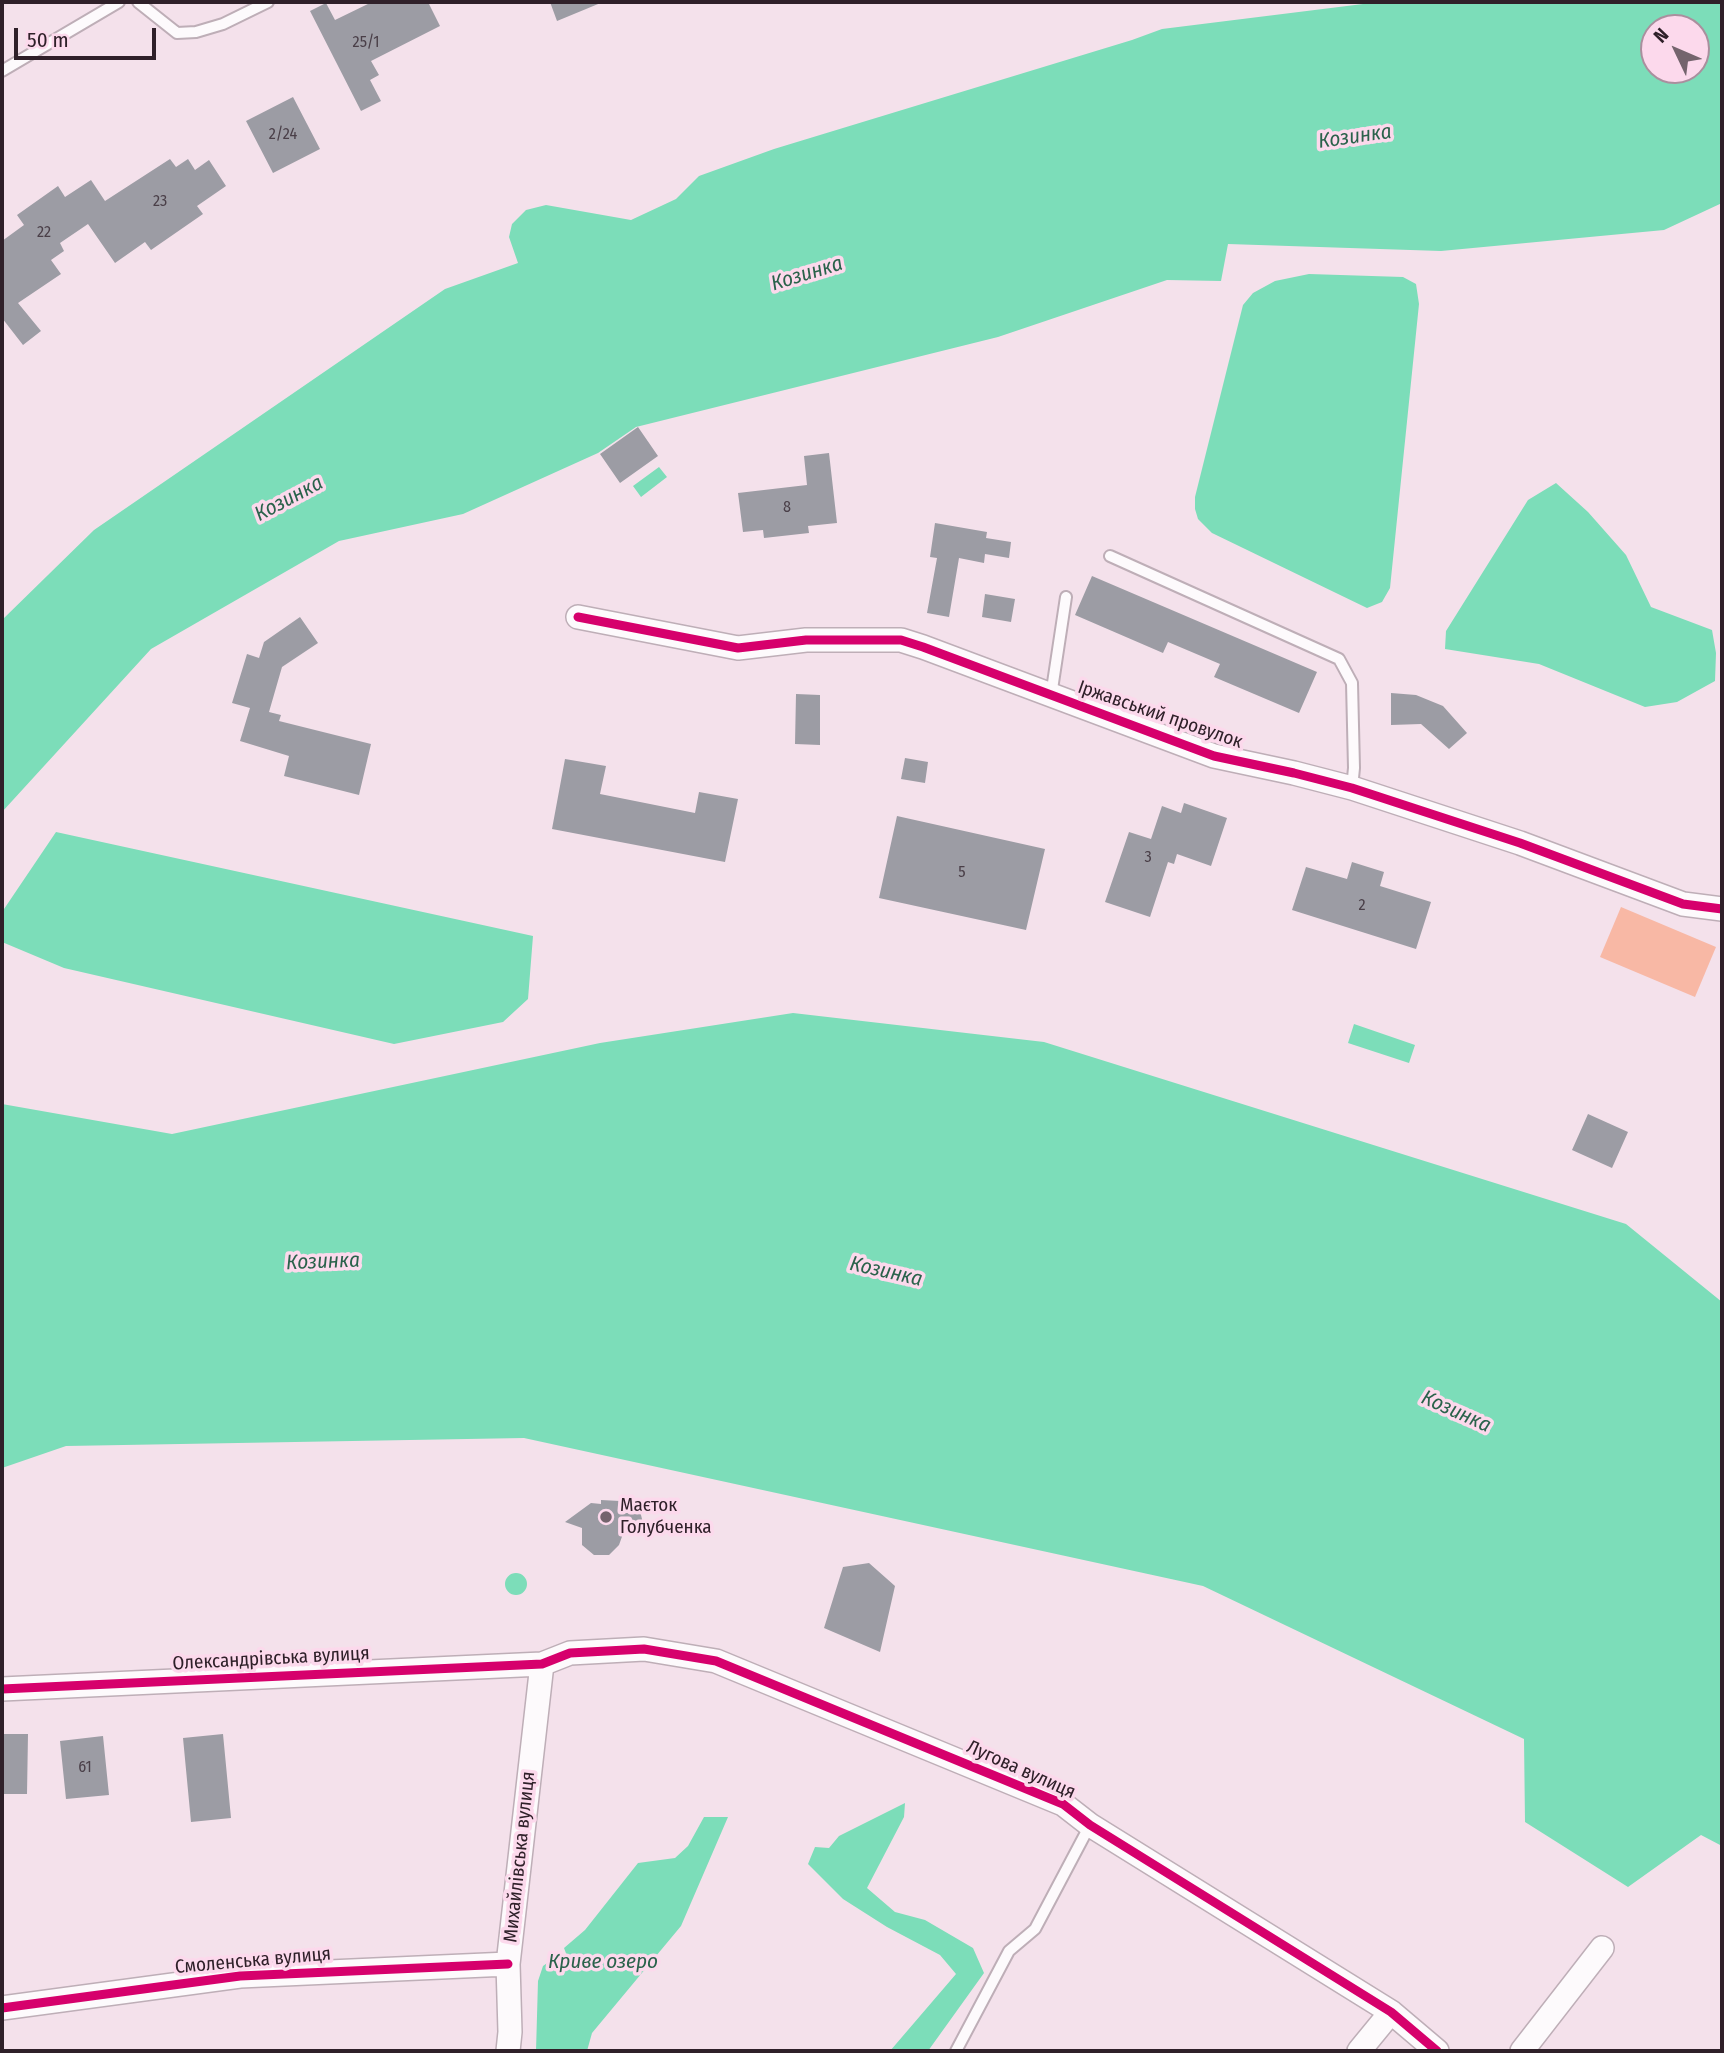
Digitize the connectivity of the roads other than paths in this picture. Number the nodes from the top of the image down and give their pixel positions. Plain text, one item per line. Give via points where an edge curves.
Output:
1 (119, 2) edge
2 (138, 2) edge
3 (268, 2) edge
4 (2, 71) edge
5 (1110, 556) dead end
6 (1066, 597) dead end
7 (578, 617) dead end
8 (1051, 696) junction
9 (1352, 788) junction
10 (1722, 909) edge
11 (542, 1664) junction
12 (2, 1689) edge
13 (1090, 1825) junction
14 (1602, 1948) dead end
15 (508, 1964) junction
16 (2, 2007) edge
17 (1391, 2012) junction
18 (508, 2051) edge
19 (956, 2051) edge
20 (1359, 2051) edge
21 (1437, 2051) edge
22 (1521, 2051) edge

1 - 4 lane
2 - 3 lane via 177,33 223,24
5 - 9 lane via 1339,659 1352,683
6 - 8 lane
7 - 8 street, Іржавський провулок via 738,648 806,640 901,640
8 - 9 street, Іржавський провулок via 1214,756
9 - 10 street, Іржавський провулок via 1520,843 1683,904
11 - 12 street, Олександрівська вулиця
11 - 13 street, Лугова вулиця via 570,1653 644,1649 716,1661 1063,1804
11 - 15 street, Михайлівська вулиця
13 - 17 street, Лугова вулиця
13 - 19 lane via 1035,1929 1009,1951
14 - 22 street
15 - 16 street, Смоленська вулиця via 240,1976
15 - 18 street, Михайлівська вулиця
17 - 20 street
17 - 21 street, Лугова вулиця

